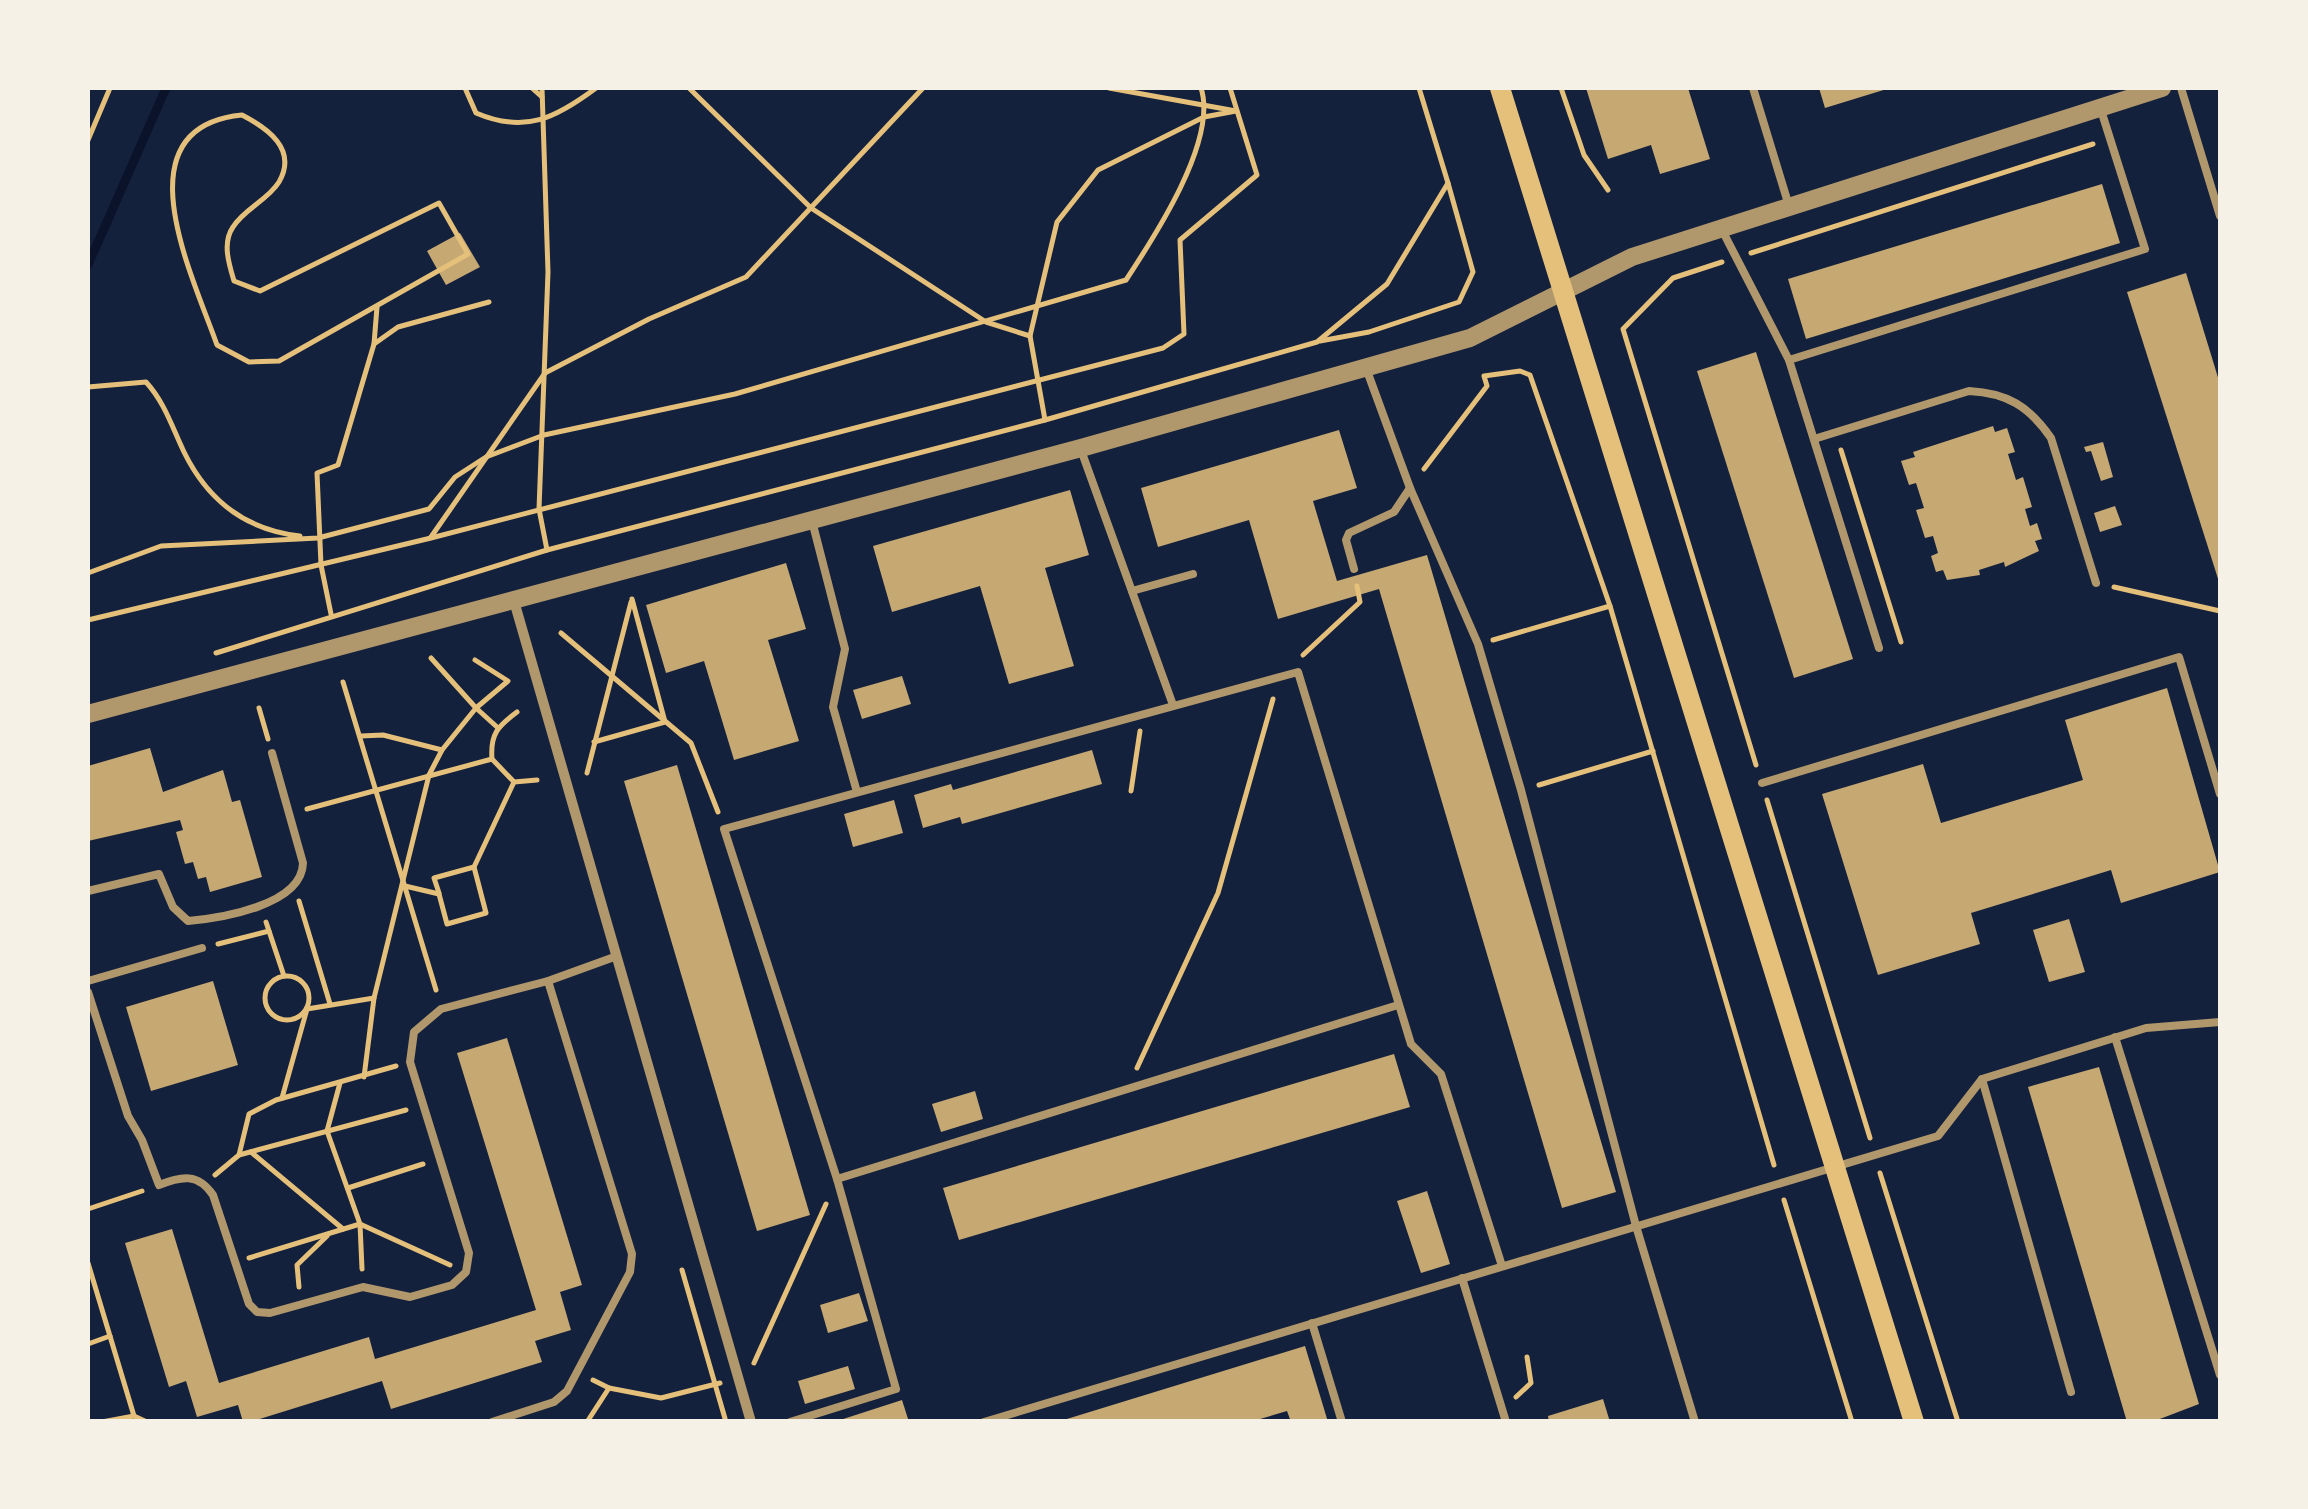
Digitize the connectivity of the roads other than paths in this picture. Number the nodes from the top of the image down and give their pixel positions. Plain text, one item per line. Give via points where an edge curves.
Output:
1 (1500, 88) edge
2 (1753, 88) edge
3 (2162, 88) edge
4 (2181, 88) edge
5 (2100, 107) junction
6 (1789, 206) junction
7 (2220, 216) edge
8 (1721, 228) junction
9 (1561, 288) junction
10 (1788, 360) junction
11 (1366, 366) junction
12 (1814, 439) junction
13 (1080, 448) junction
14 (1410, 488) junction
15 (812, 521) junction
16 (1354, 570) road end
17 (1193, 574) dead end
18 (2096, 583) road end
19 (1132, 591) junction
20 (514, 601) junction
21 (1879, 648) dead end
22 (1173, 705) junction
23 (88, 714) edge
24 (272, 753) road end
25 (1762, 784) road end
26 (858, 792) junction
27 (2220, 794) edge
28 (88, 891) edge
29 (202, 948) road end
30 (617, 956) junction
31 (548, 981) junction
32 (88, 982) edge
33 (88, 992) edge
34 (1398, 1004) junction
35 (2220, 1022) edge
36 (2115, 1038) junction
37 (1982, 1079) junction
38 (1835, 1166) junction
39 (837, 1178) junction
40 (1636, 1226) junction
41 (1502, 1266) junction
42 (1462, 1278) junction
43 (1312, 1323) junction
44 (2220, 1375) edge
45 (2071, 1392) dead end
46 (492, 1422) edge
47 (751, 1422) edge
48 (790, 1422) edge
49 (984, 1422) edge
50 (1342, 1422) edge
51 (1506, 1422) edge
52 (1695, 1422) edge
53 (1914, 1422) edge

1 - 9 main road
2 - 6 lane
3 - 5 street
4 - 7 lane
5 - 6 street
5 - 10 lane via 2145,249
6 - 8 street
8 - 9 street
8 - 10 lane
9 - 11 street via 1470,338
9 - 38 main road
10 - 12 lane
11 - 13 street
11 - 14 lane
12 - 18 lane via 1969,391 2018,402 2051,438
12 - 21 lane
13 - 15 street
13 - 19 lane
14 - 16 lane via 1394,512 1349,533
14 - 40 lane via 1478,644
15 - 20 street
15 - 26 lane via 845,650 833,707
17 - 19 lane
19 - 22 lane
20 - 23 street
20 - 30 street
22 - 26 lane
22 - 34 lane via 1298,672
24 - 28 lane via 303,863 295,888 188,920 173,908 160,874
25 - 27 lane via 2179,658
26 - 39 lane via 724,829
29 - 32 lane
30 - 31 lane
30 - 47 street
31 - 33 lane via 441,1008 414,1032 410,1062 470,1253 466,1272 452,1284 410,1297 363,1287 257,1312 206,1184 181,1176 159,1185 128,1116
31 - 46 lane via 632,1254 630,1272 554,1402
34 - 39 lane
34 - 41 lane via 1414,1050 1444,1079
35 - 36 lane via 2146,1028
36 - 37 lane
36 - 44 lane
37 - 38 lane via 1938,1136
37 - 45 lane
38 - 40 lane
38 - 53 main road
39 - 48 lane via 896,1388
40 - 41 lane
40 - 52 lane
41 - 42 lane
42 - 43 lane
42 - 51 lane
43 - 49 lane
43 - 50 lane

